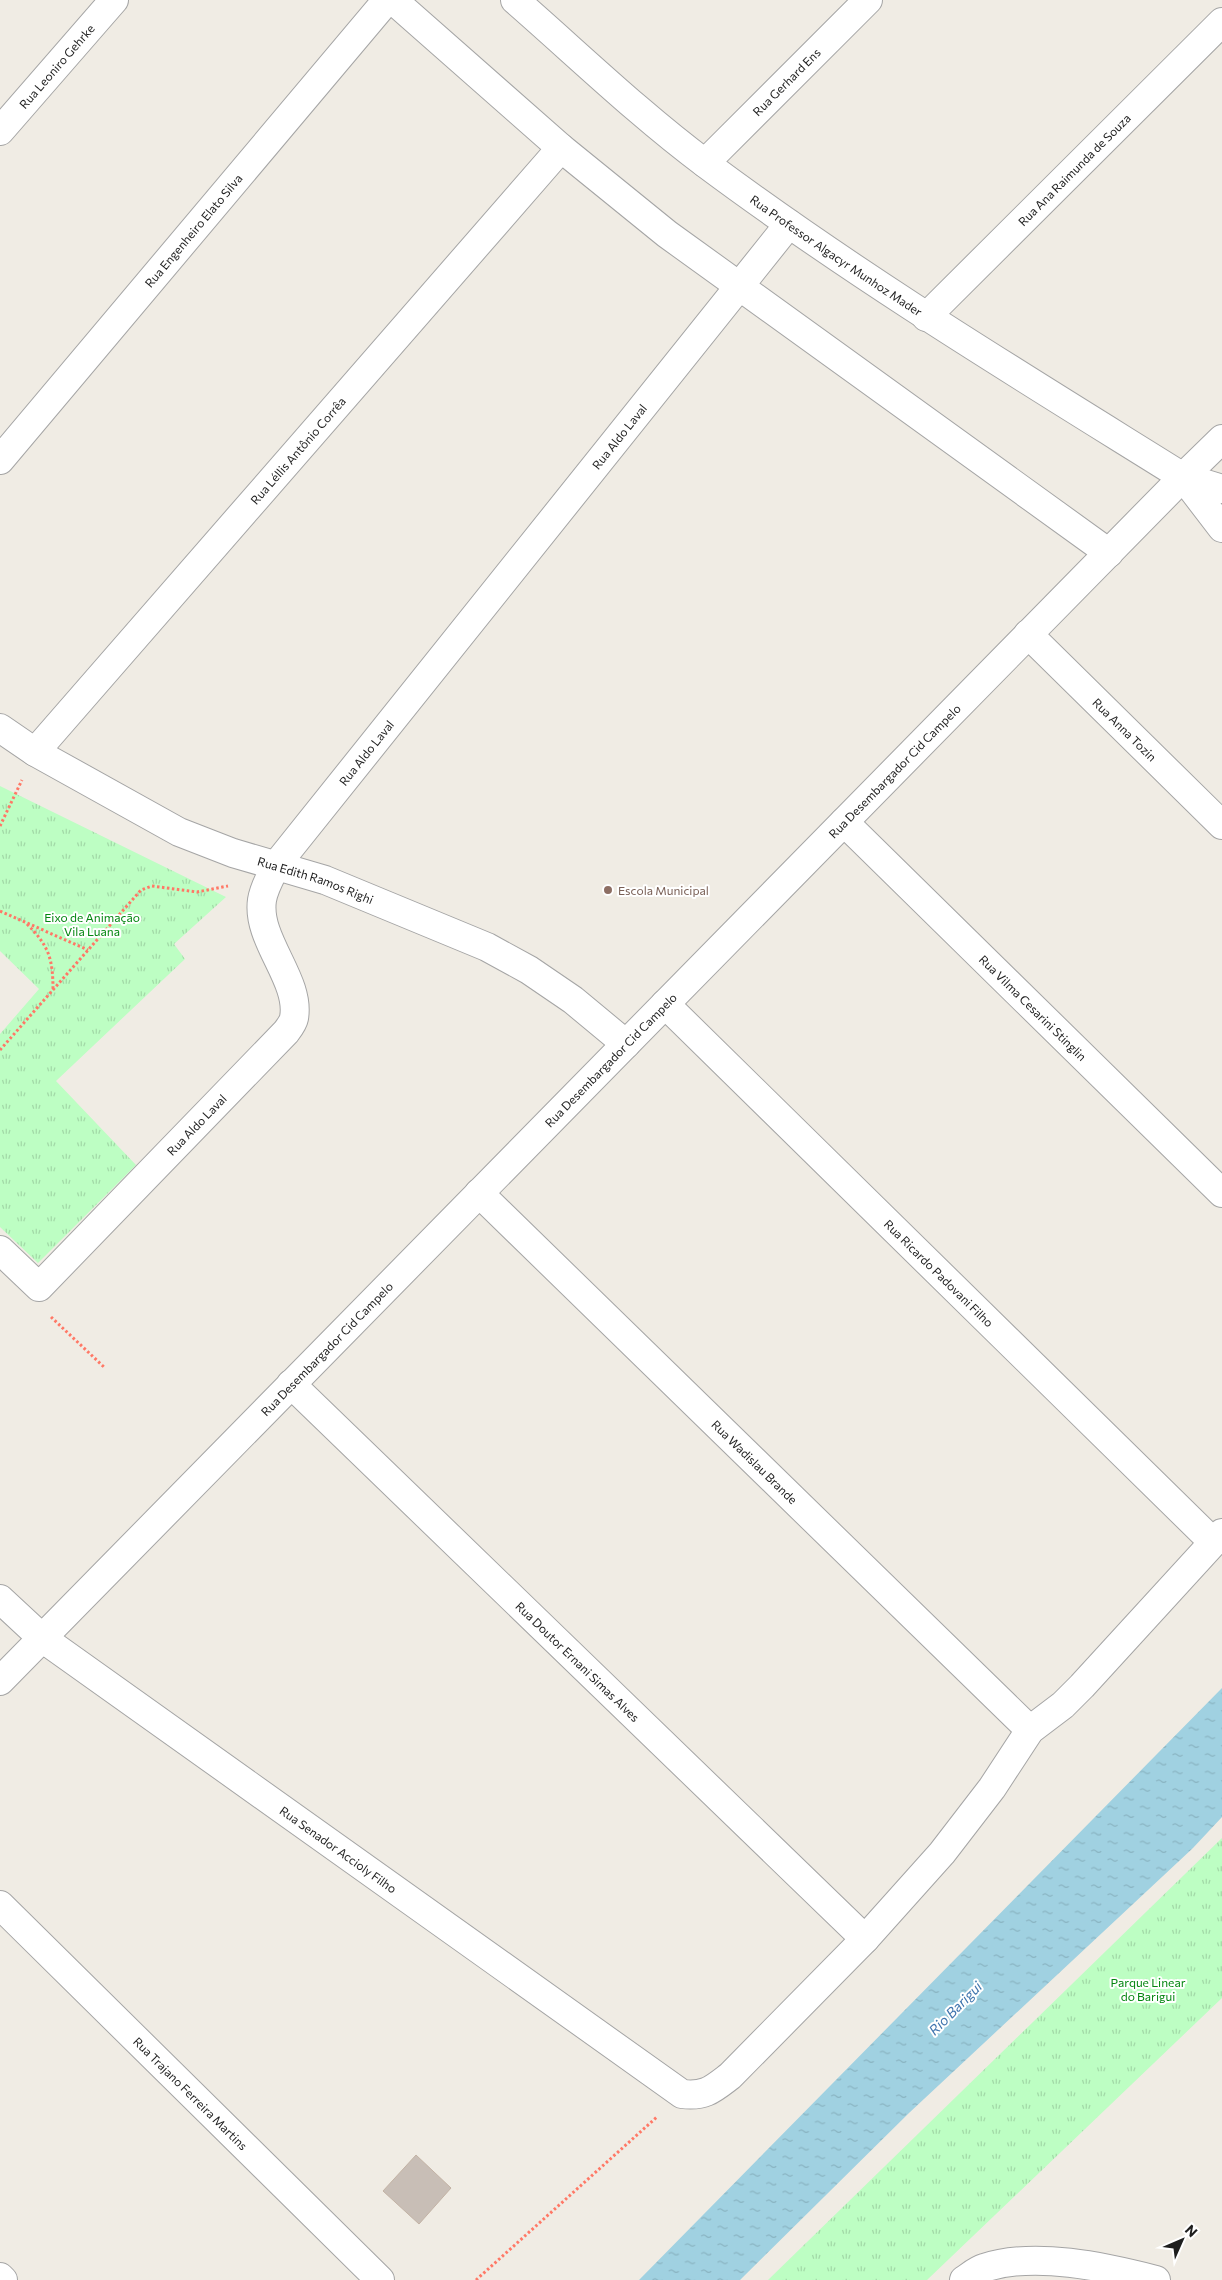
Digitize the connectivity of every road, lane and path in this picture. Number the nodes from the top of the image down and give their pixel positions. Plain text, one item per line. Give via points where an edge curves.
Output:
1 (114, 0) edge
2 (387, 0) edge
3 (393, 0) edge
4 (515, 0) edge
5 (868, 0) edge
6 (1222, 22) edge
7 (0, 131) edge
8 (561, 148) junction
9 (705, 163) junction
10 (789, 224) junction
11 (739, 287) junction
12 (926, 317) junction
13 (1222, 439) edge
14 (0, 460) edge
15 (1183, 477) junction
16 (1222, 489) edge
17 (1222, 528) edge
18 (1109, 553) junction
19 (1028, 634) junction
20 (0, 728) edge
21 (35, 752) junction
22 (844, 822) junction
23 (1222, 825) edge
24 (0, 826) edge
25 (278, 864) junction
26 (0, 911) edge
27 (25, 922) junction
28 (88, 950) junction
29 (53, 990) junction
30 (665, 1004) junction
31 (626, 1044) junction
32 (0, 1050) edge
33 (479, 1193) junction
34 (1222, 1193) edge
35 (0, 1250) edge
36 (39, 1287) junction
37 (104, 1367) dead end
38 (291, 1384) junction
39 (1218, 1537) edge
40 (0, 1599) edge
41 (42, 1638) junction
42 (0, 1681) edge
43 (1030, 1730) junction
44 (0, 1906) edge
45 (865, 1938) junction
46 (682, 2094) junction
47 (1047, 2271) edge
48 (0, 2277) edge
49 (3, 2280) edge
50 (380, 2280) edge
51 (476, 2280) edge
52 (964, 2280) edge
53 (1156, 2280) edge

1 - 7 street, Rua Leoniro Gehrke
2 - 14 street, Rua Engenheiro Elato Silva
3 - 8 street
4 - 9 street, Rua Professor Algacyr Munhoz Mader
5 - 9 street, Rua Gerhard Ens
6 - 12 street, Rua Ana Raimunda de Souza
8 - 11 street via 667,234
8 - 21 street, Rua Léllis Antônio Corrêa
9 - 10 street, Rua Professor Algacyr Munhoz Mader
10 - 11 street, Rua Aldo Laval
10 - 12 street, Rua Professor Algacyr Munhoz Mader
11 - 18 street
11 - 25 street, Rua Aldo Laval
12 - 15 street, Rua Professor Algacyr Munhoz Mader
13 - 15 street, Rua Desembargador Cid Campelo
15 - 16 street, Rua Professor Algacyr Munhoz Mader
15 - 17 street, Rua Professor Algacyr Munhoz Mader
15 - 18 street, Rua Desembargador Cid Campelo
18 - 19 street, Rua Desembargador Cid Campelo
19 - 22 street, Rua Desembargador Cid Campelo
19 - 23 street, Rua Anna Tozin
20 - 21 street, Rua Edith Ramos Righi
21 - 24 path
21 - 25 street, Rua Edith Ramos Righi via 179,832 233,853
22 - 30 street, Rua Desembargador Cid Campelo
22 - 34 street, Rua Vilma Cesarini Stinglin
25 - 28 path via 212,891 152,886 141,890
25 - 31 street, Rua Edith Ramos Righi via 350,889 487,947 573,1000
25 - 36 street, Rua Aldo Laval via 262,901 264,923 290,990 294,1020 286,1032
26 - 27 path
27 - 28 path
27 - 29 path via 41,938 49,953
28 - 29 path
29 - 32 path
30 - 31 street, Rua Desembargador Cid Campelo
30 - 39 street, Rua Ricardo Padovani Filho
31 - 33 street, Rua Desembargador Cid Campelo
33 - 38 street, Rua Desembargador Cid Campelo
33 - 43 street, Rua Wadislau Brande
35 - 36 street
36 - 37 path via 49,1315
38 - 41 street, Rua Desembargador Cid Campelo
38 - 45 street, Rua Doutor Ernani Simas Alves
39 - 43 street via 1082,1686
40 - 41 street, Rua Senador Accioly Filho
41 - 42 street, Rua Desembargador Cid Campelo
41 - 46 street, Rua Senador Accioly Filho
43 - 45 street via 967,1822
44 - 50 street, Rua Trajano Ferreira Martins
45 - 46 street via 730,2076 712,2090 697,2096
46 - 51 path
47 - 52 street via 1010,2262 982,2268
47 - 53 street via 1091,2266
48 - 49 street

